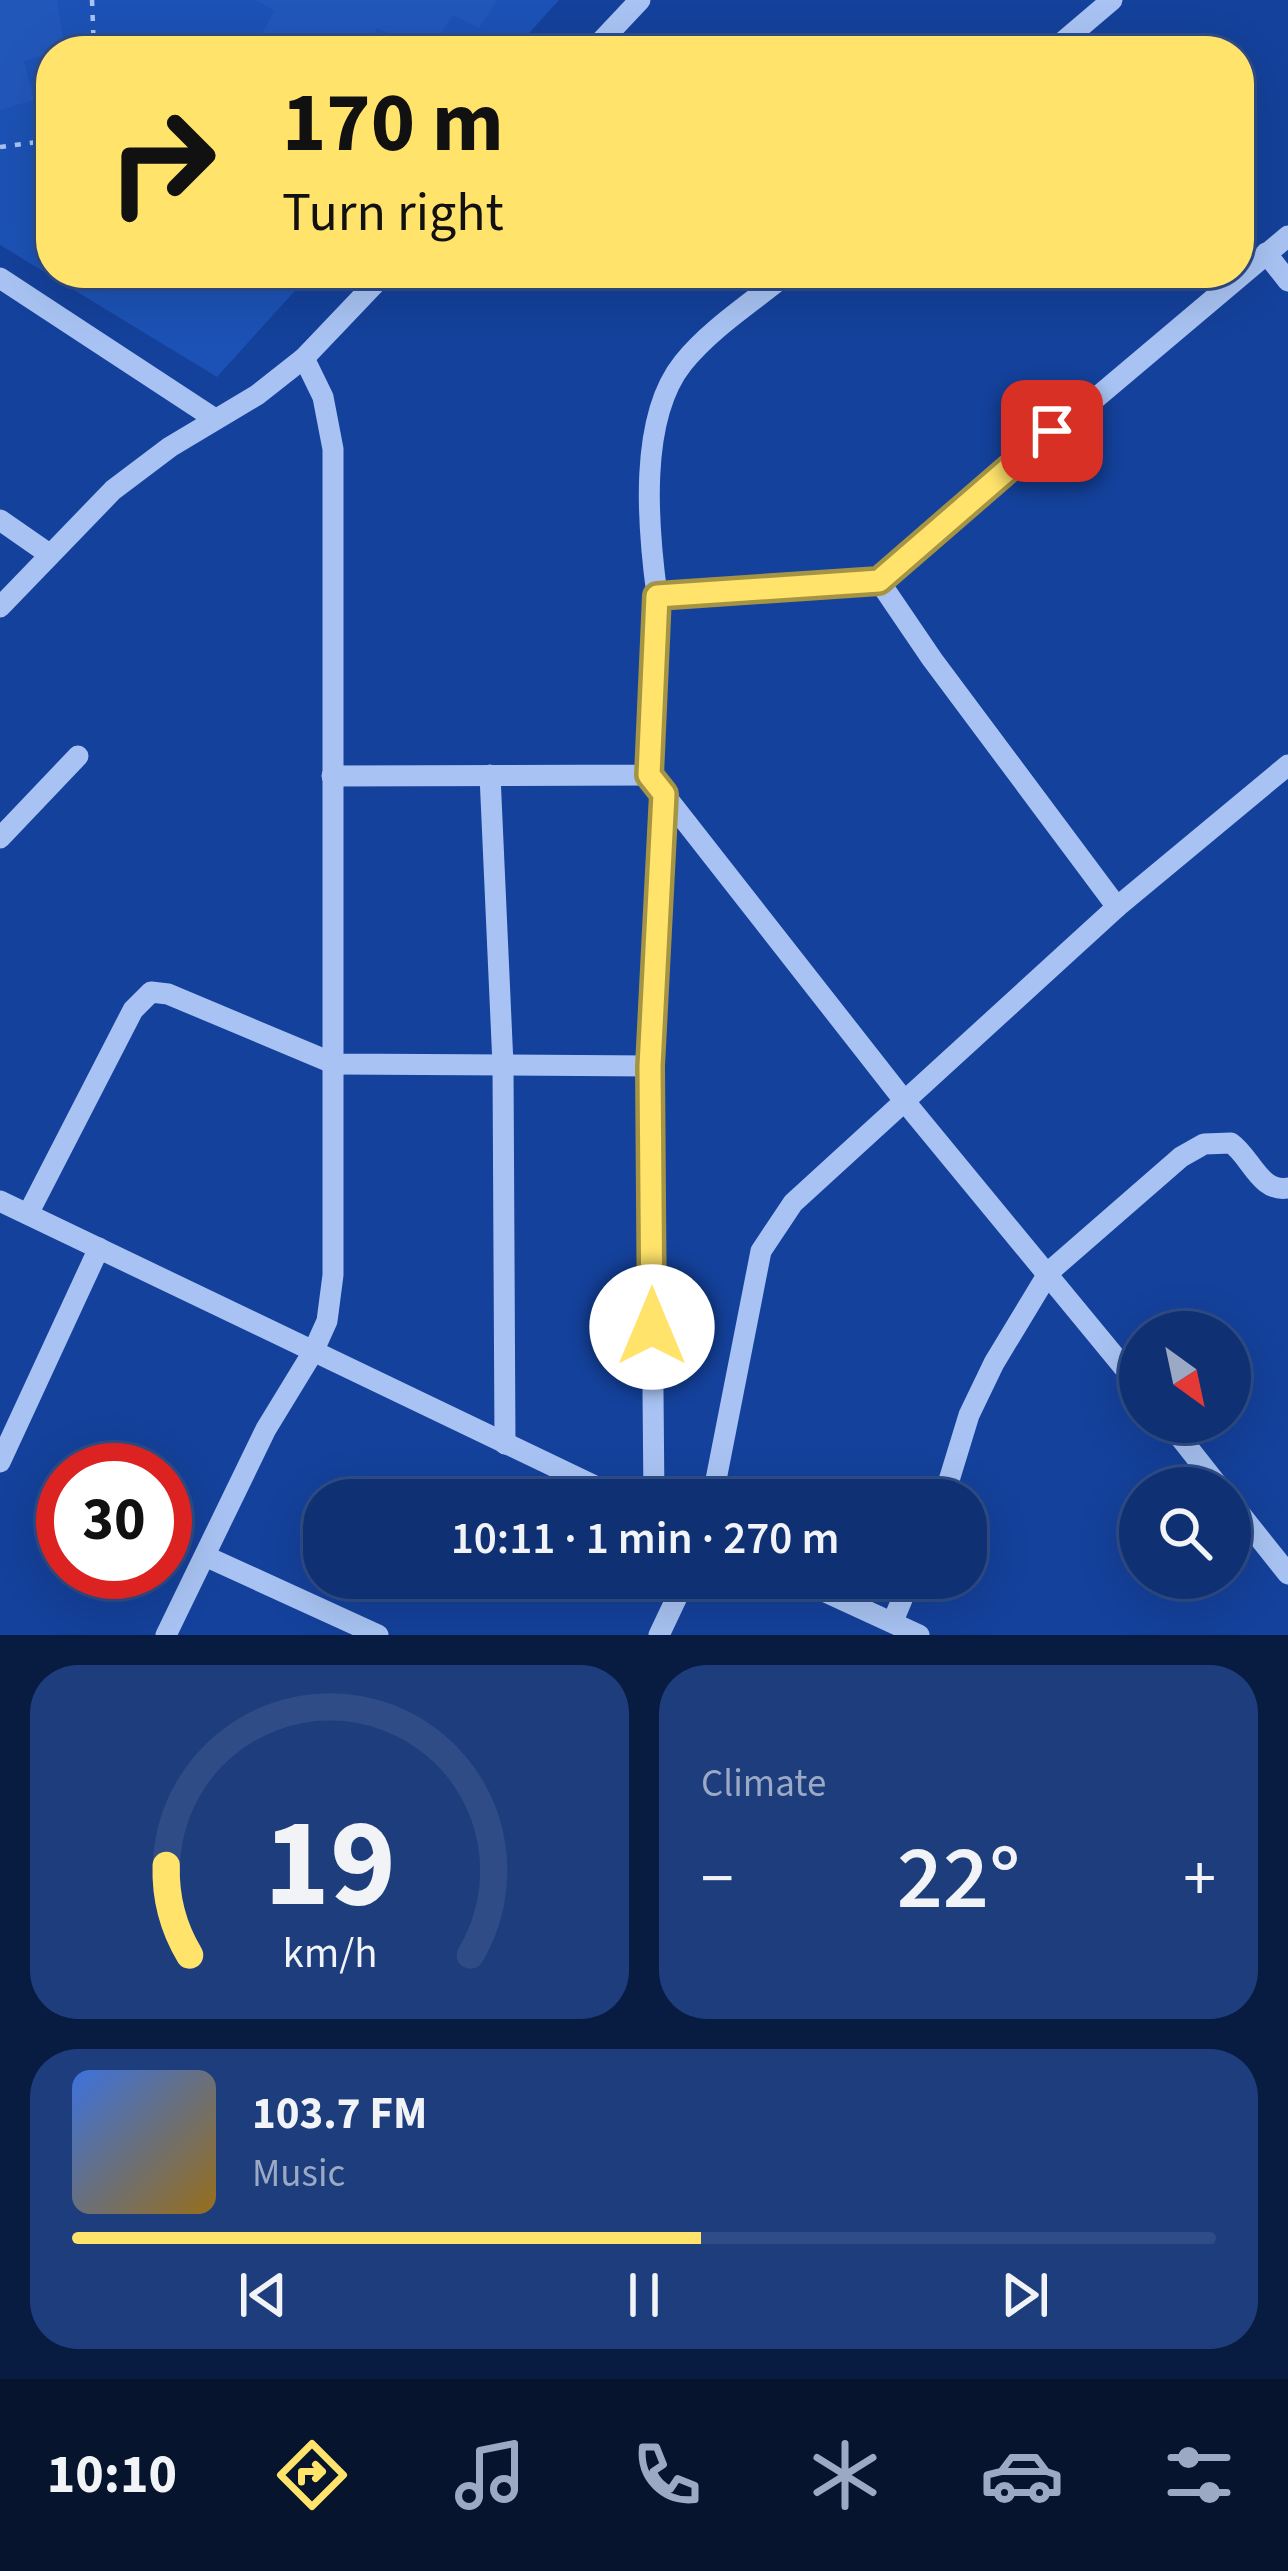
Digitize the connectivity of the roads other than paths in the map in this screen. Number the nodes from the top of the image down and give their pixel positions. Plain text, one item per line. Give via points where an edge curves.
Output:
1 (640, 0) edge
2 (1112, 0) edge
3 (606, 36) edge
4 (1075, 36) edge
5 (1288, 236) edge
6 (1266, 253) junction
7 (1254, 258) edge
8 (0, 278) edge
9 (1288, 281) edge
10 (371, 288) edge
11 (769, 288) edge
12 (1214, 288) edge
13 (304, 358) junction
14 (215, 419) junction
15 (0, 520) edge
16 (49, 554) junction
17 (879, 581) junction
18 (657, 596) junction
19 (0, 608) edge
20 (79, 756) dead end
21 (1288, 765) edge
22 (649, 775) junction
23 (332, 776) junction
24 (490, 776) junction
25 (664, 794) junction
26 (4, 826) edge
27 (1117, 907) junction
28 (335, 1064) junction
29 (503, 1064) junction
30 (650, 1066) junction
31 (907, 1103) junction
32 (1288, 1188) edge
33 (0, 1201) edge
34 (28, 1214) junction
35 (99, 1248) junction
36 (1049, 1272) junction
37 (313, 1352) junction
38 (1119, 1360) edge
39 (1185, 1443) edge
40 (505, 1444) junction
41 (0, 1462) edge
42 (1203, 1467) edge
43 (579, 1479) edge
44 (654, 1479) edge
45 (716, 1479) edge
46 (949, 1479) edge
47 (1251, 1527) edge
48 (205, 1556) junction
49 (1288, 1574) edge
50 (676, 1599) edge
51 (843, 1599) edge
52 (902, 1599) edge
53 (893, 1621) junction
54 (166, 1635) edge
55 (378, 1635) edge
56 (659, 1635) edge
57 (918, 1635) edge

1 - 3 street
2 - 4 street
5 - 6 street
6 - 7 street
6 - 9 street
8 - 14 street
10 - 13 street
11 - 18 street via 681,364 662,398 651,519
12 - 17 street
13 - 14 street
13 - 23 street via 323,397 333,449
14 - 16 street via 113,490
15 - 16 street
16 - 19 street
17 - 18 street
17 - 27 street
18 - 22 street
20 - 26 street
21 - 27 street
22 - 24 street
22 - 25 street
23 - 24 street
23 - 28 street
24 - 29 street
25 - 30 street
25 - 31 street
27 - 31 street
28 - 29 street
28 - 34 street via 151,992 134,1010
28 - 37 street via 333,1275
29 - 30 street
29 - 40 street
30 - 44 street
31 - 36 street
31 - 45 street via 793,1203 761,1251
32 - 36 street via 1267,1185 1231,1143 1204,1144
33 - 34 street
34 - 35 street
35 - 37 street
35 - 41 street
36 - 38 street
36 - 46 street via 994,1363
37 - 40 street
37 - 48 street
39 - 42 street
40 - 43 street
47 - 49 street
48 - 54 street
48 - 55 street
50 - 56 street
51 - 53 street
52 - 53 street
53 - 57 street

